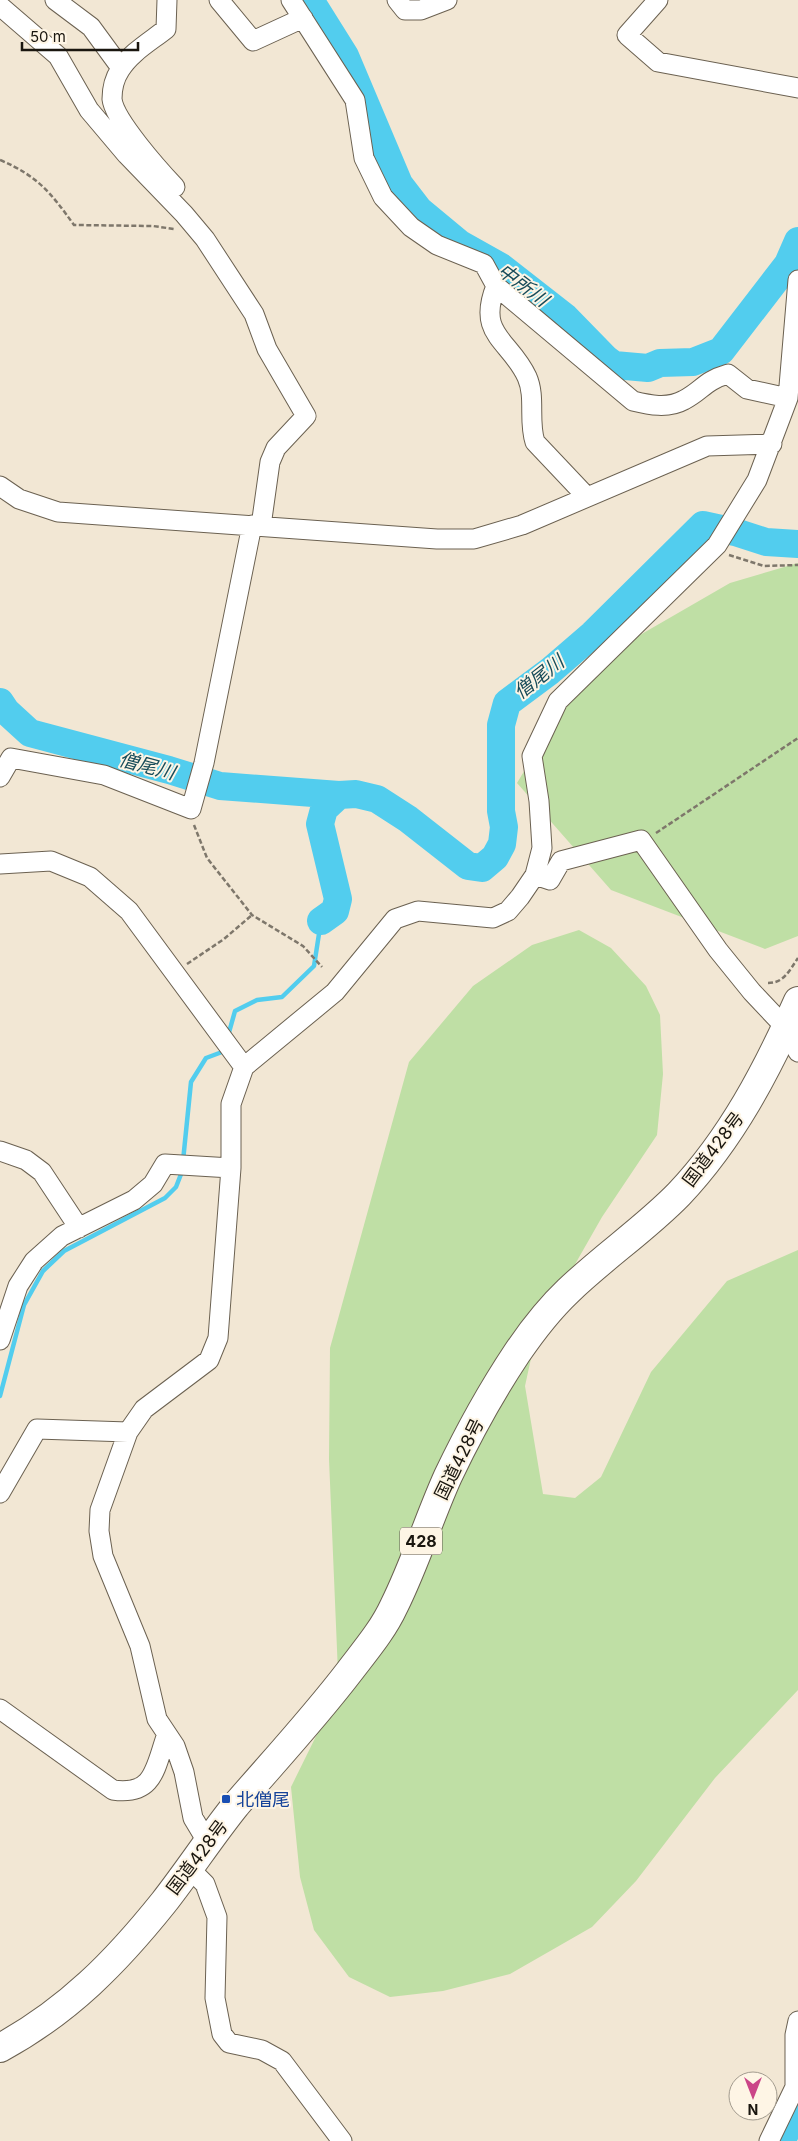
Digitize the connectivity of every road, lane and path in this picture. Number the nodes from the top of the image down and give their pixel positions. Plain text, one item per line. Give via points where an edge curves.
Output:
1 (55, 0) edge
2 (167, 0) edge
3 (219, 0) edge
4 (291, 0) edge
5 (397, 0) edge
6 (447, 0) edge
7 (658, 0) edge
8 (0, 6) edge
9 (302, 18) junction
10 (121, 68) junction
11 (798, 88) edge
12 (0, 160) edge
13 (201, 234) junction
14 (798, 280) edge
15 (496, 286) junction
16 (788, 398) junction
17 (772, 444) junction
18 (0, 486) edge
19 (587, 497) junction
20 (256, 525) junction
21 (717, 545) junction
22 (798, 565) edge
23 (798, 738) edge
24 (0, 777) edge
25 (191, 809) junction
26 (641, 840) junction
27 (0, 864) edge
28 (535, 875) junction
29 (252, 915) junction
30 (798, 958) edge
31 (322, 967) dead end
32 (174, 972) junction
33 (740, 977) junction
34 (798, 1001) edge
35 (786, 1028) junction
36 (798, 1052) edge
37 (244, 1068) junction
38 (0, 1151) edge
39 (231, 1168) junction
40 (79, 1228) junction
41 (0, 1340) edge
42 (128, 1432) junction
43 (0, 1494) edge
44 (0, 1709) edge
45 (167, 1734) junction
46 (208, 1843) junction
47 (189, 1868) junction
48 (798, 2021) edge
49 (0, 2048) edge
50 (342, 2141) edge
51 (769, 2141) edge

1 - 10 street via 91,27
2 - 10 street via 166,29
3 - 9 street via 254,41
4 - 9 street
5 - 6 street via 405,10 421,10
7 - 11 street via 626,35 658,62
8 - 13 street via 58,56 89,110 127,156
9 - 15 street via 355,100 364,158 383,197 411,227 437,246 484,264
10 - 13 street via 114,82 112,101 122,122 163,174 204,218
12 - 13 path via 16,166 49,190 74,225 153,226
13 - 20 street via 254,314 267,349 306,416 276,448
14 - 16 street
15 - 16 street via 633,401 657,406 683,401 710,379 728,374 747,389
15 - 19 street via 490,299 493,330 527,377 535,442
16 - 17 street
17 - 19 street via 707,446
17 - 21 street via 757,480
18 - 20 street via 19,499 58,512
19 - 20 street via 522,525 474,538 437,539
20 - 25 street
21 - 22 path via 740,560 764,566
21 - 28 street via 558,701 532,756 542,848
23 - 26 path via 652,836
24 - 25 street via 11,758 104,775
25 - 29 path via 207,858
26 - 28 street via 562,860 550,880
26 - 33 street
27 - 32 street via 51,861 90,877 129,912
28 - 37 street via 508,911 493,918 418,911 395,919 335,992
29 - 31 path via 303,946
29 - 32 path via 224,939
30 - 33 path via 783,979 775,983
32 - 37 street
33 - 35 street
34 - 35 highway, 国道428号 / 428
35 - 36 street
35 - 46 highway, 国道428号 / 428 via 750,1098 728,1134 704,1164 680,1193 567,1292 518,1353 448,1477 393,1608 311,1722 235,1807
37 - 39 street via 231,1104
38 - 40 street via 26,1160 42,1172
39 - 40 street via 165,1164 153,1184 134,1200
39 - 42 street via 218,1338 209,1360 144,1409
40 - 41 street via 62,1236 34,1261 18,1286
42 - 43 street via 37,1429
42 - 45 street via 100,1510 99,1531 103,1556 140,1646 157,1719
44 - 45 street via 112,1790 130,1792 142,1788 154,1772
45 - 46 street via 184,1772 193,1818
46 - 47 highway, 国道428号 / 428
47 - 49 highway, 国道428号 / 428 via 135,1936 82,1991 52,2017
47 - 50 street via 205,1884 217,1917 215,1998 222,2034 229,2043 262,2050 282,2061
48 - 51 street via 795,2087

